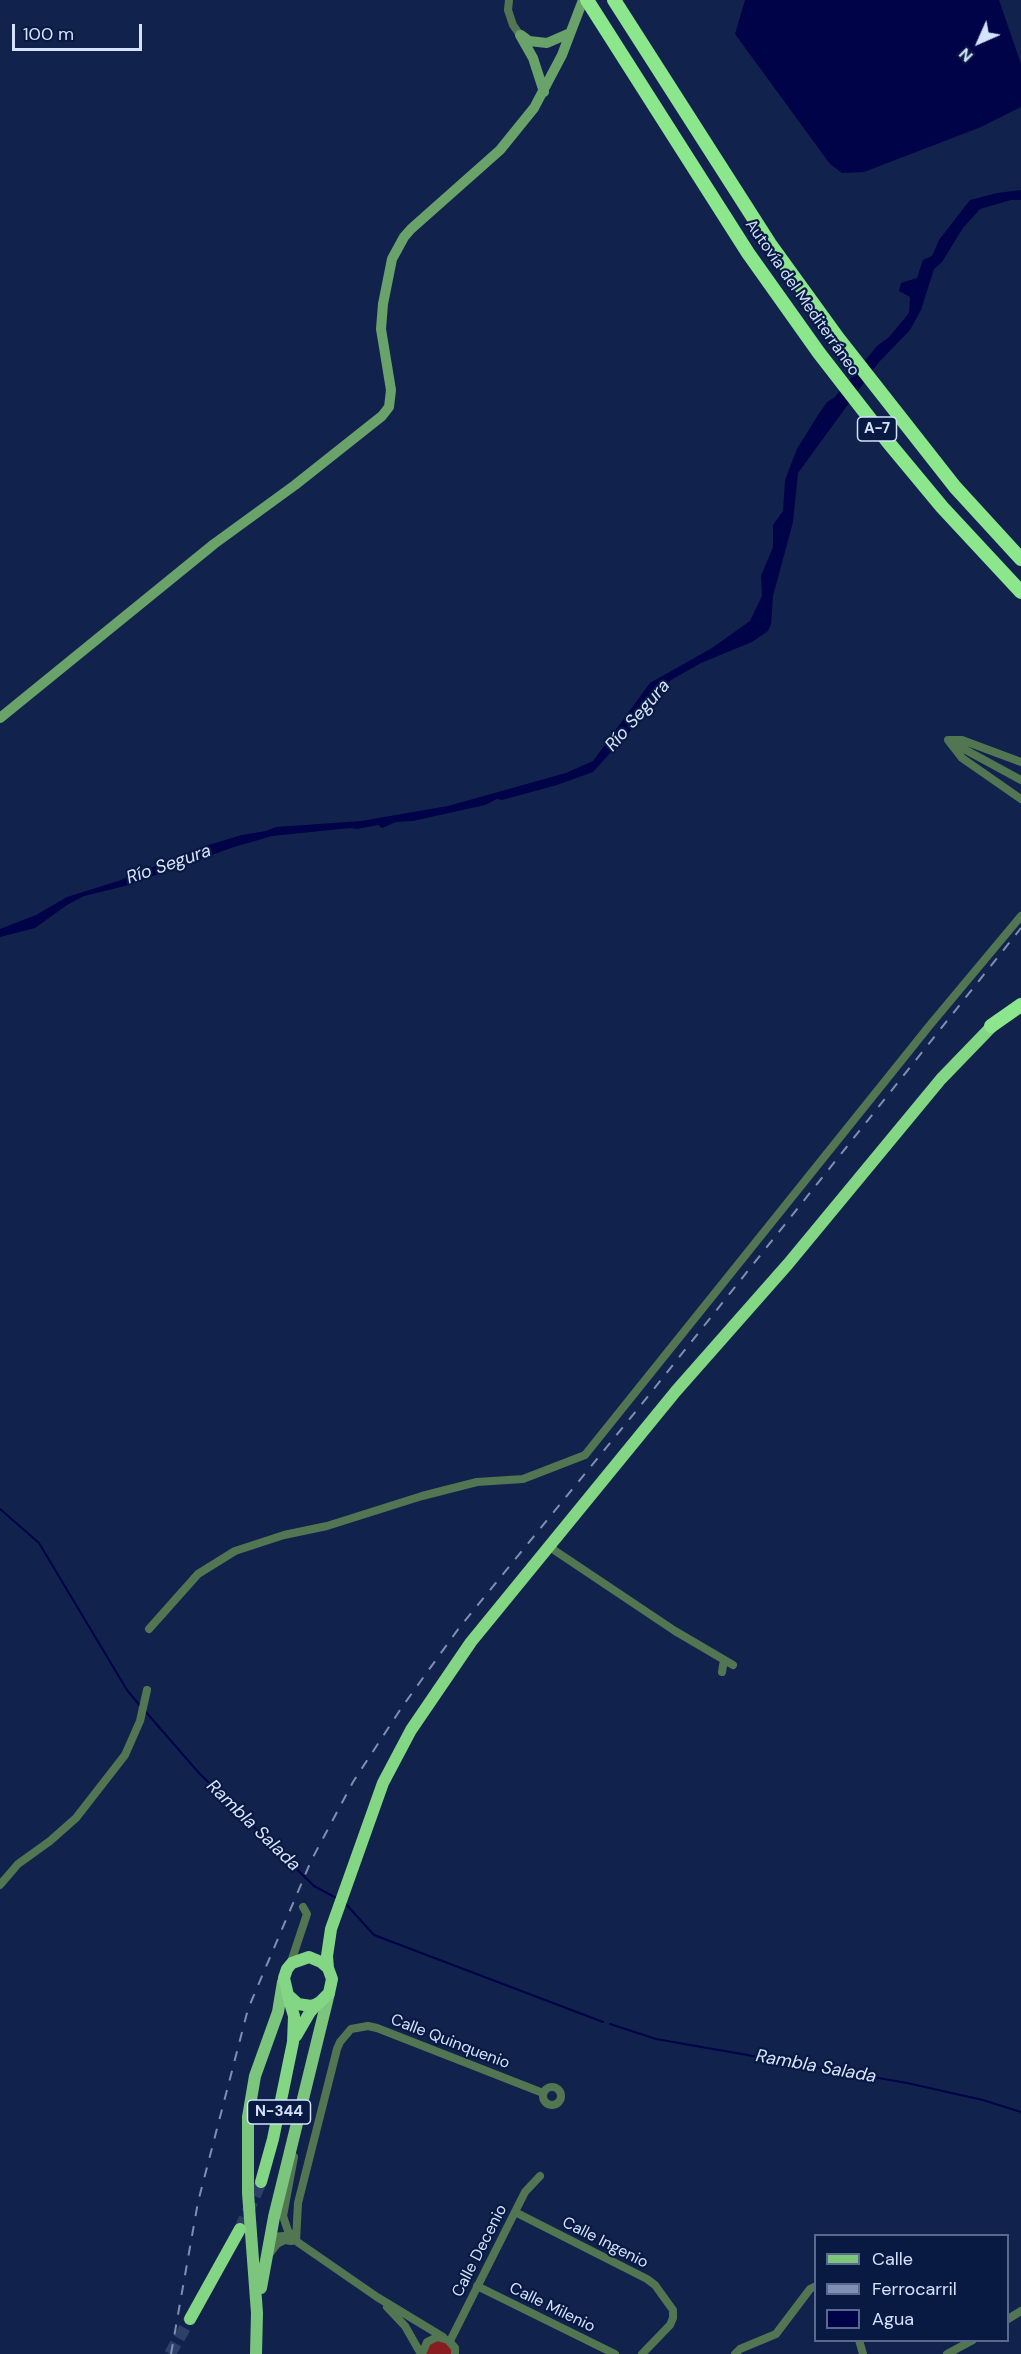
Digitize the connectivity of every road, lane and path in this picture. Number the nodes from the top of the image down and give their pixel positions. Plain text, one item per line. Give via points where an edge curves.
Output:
1 (508, 0) edge
2 (585, 0) edge
3 (614, 0) edge
4 (570, 33) junction
5 (520, 35) junction
6 (547, 43) junction
7 (533, 58) junction
8 (557, 65) junction
9 (544, 92) junction
10 (1021, 559) edge
11 (1021, 592) edge
12 (0, 718) edge
13 (948, 740) junction
14 (1021, 762) edge
15 (1021, 780) edge
16 (1021, 799) edge
17 (1021, 916) edge
18 (1021, 999) edge
19 (1021, 1005) edge
20 (991, 1026) junction
21 (548, 1545) junction
22 (149, 1629) dead end
23 (724, 1660) junction
24 (733, 1665) dead end
25 (722, 1672) dead end
26 (147, 1690) dead end
27 (0, 1885) edge
28 (303, 1907) dead end
29 (331, 1929) junction
30 (298, 1945) junction
31 (306, 1956) junction
32 (289, 1966) junction
33 (327, 1968) junction
34 (283, 1982) junction
35 (329, 1994) junction
36 (288, 1995) junction
37 (319, 2003) junction
38 (293, 2042) junction
39 (543, 2093) dead end
40 (299, 2115) junction
41 (540, 2176) dead end
42 (261, 2182) tunnel mouth
43 (515, 2212) junction
44 (245, 2231) junction
45 (269, 2237) junction
46 (296, 2241) junction
47 (265, 2260) junction
48 (477, 2286) junction
49 (814, 2287) edge
50 (377, 2297) junction
51 (257, 2313) junction
52 (190, 2319) tunnel mouth
53 (970, 2342) edge
54 (450, 2344) edge
55 (738, 2351) edge
56 (256, 2354) edge
57 (421, 2354) edge
58 (464, 2354) edge
59 (615, 2354) edge
60 (642, 2354) edge
61 (947, 2354) edge

1 - 5 street via 513,25
2 - 4 main road
2 - 11 highway, Autovía del Mediterráneo / A-7 via 748,253 819,352 942,507
3 - 10 highway, Autovía del Mediterráneo / A-7 via 770,244 838,339 904,425
4 - 6 main road
4 - 8 main road
5 - 6 main road via 529,41
5 - 7 main road
6 - 8 main road
7 - 8 main road
7 - 9 main road
8 - 9 main road
9 - 12 main road via 500,150 424,217 398,247 382,304 381,329 391,390 382,416 214,544
13 - 14 street via 962,740
13 - 15 street
13 - 16 street via 962,758
17 - 22 street via 585,1455 523,1479 477,1482 236,1551 198,1574
18 - 20 highway
19 - 20 highway
20 - 21 highway
21 - 23 street
21 - 29 highway via 471,1642 402,1744 383,1783
23 - 24 street
23 - 25 street
26 - 27 street via 125,1755 76,1818 18,1864
28 - 30 street via 307,1914
29 - 31 highway
29 - 33 highway
30 - 31 street
30 - 32 street
31 - 32 highway
31 - 33 highway
32 - 34 highway
33 - 35 highway via 332,1979
34 - 36 highway
34 - 44 main road via 249,2110
35 - 37 highway
35 - 40 main road
36 - 37 highway via 302,2005
36 - 38 highway, N-344 via 294,2016
37 - 38 highway, N-344
38 - 42 highway, N-344
39 - 46 street, Calle Quinquenio via 377,2028 351,2029 340,2042 298,2203
40 - 45 main road
40 - 46 street via 283,2216
41 - 43 street, Calle Decenio via 525,2192
43 - 48 street, Calle Decenio
43 - 60 street, Calle Ingenio via 655,2285 673,2310 673,2318
44 - 45 main road via 261,2239
44 - 51 main road
44 - 52 highway
45 - 46 street via 284,2236
45 - 47 main road
46 - 47 street via 277,2244
46 - 50 street
47 - 51 main road
48 - 54 street, Calle Decenio
48 - 59 street, Calle Milenio
49 - 55 street via 776,2334
50 - 54 street
50 - 57 street via 405,2326
51 - 56 main road
53 - 61 street
54 - 57 street via 432,2338
54 - 58 street

